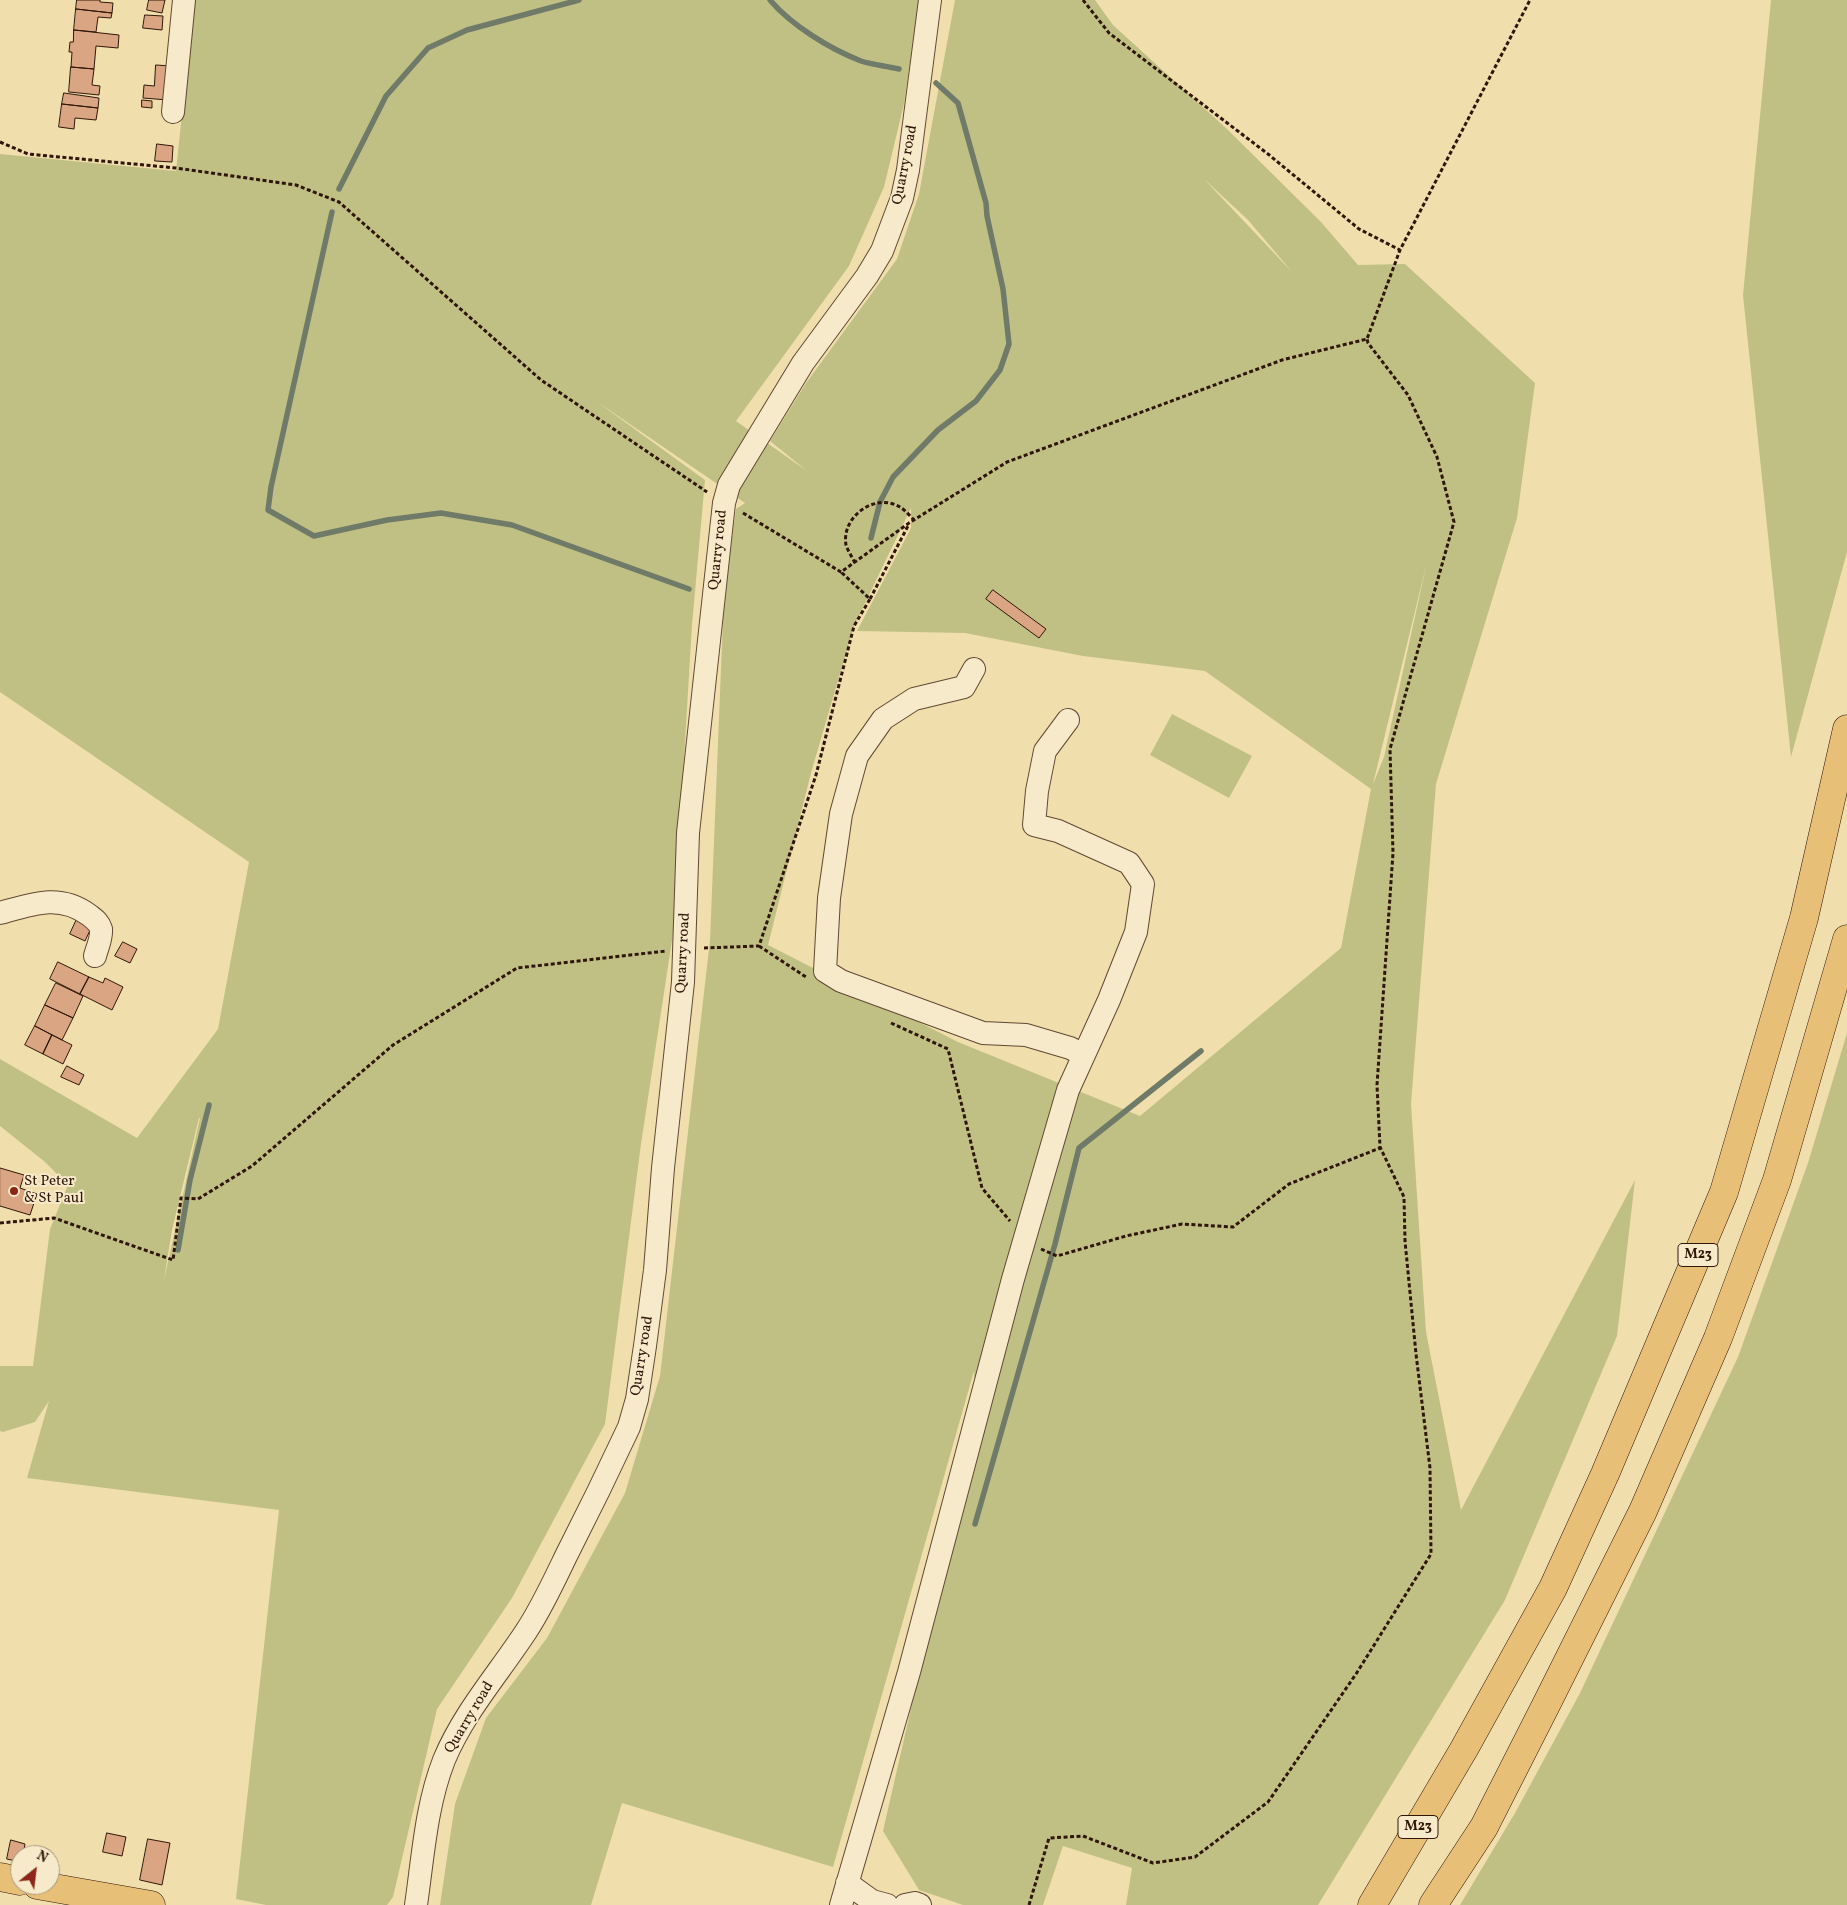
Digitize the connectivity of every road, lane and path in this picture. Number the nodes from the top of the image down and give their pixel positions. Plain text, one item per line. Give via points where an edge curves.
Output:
1 (184, 0) edge
2 (930, 0) edge
3 (1083, 0) edge
4 (1530, 0) edge
5 (173, 112) dead end
6 (0, 142) edge
7 (1400, 250) junction
8 (1367, 339) junction
9 (724, 503) junction
10 (914, 520) junction
11 (909, 523) junction
12 (854, 563) junction
13 (841, 572) junction
14 (870, 599) junction
15 (974, 669) dead end
16 (1068, 720) dead end
17 (1847, 729) edge
18 (0, 913) edge
19 (1847, 939) edge
20 (759, 946) junction
21 (685, 949) junction
22 (95, 956) dead end
23 (809, 979) dead end
24 (886, 1020) dead end
25 (1084, 1055) junction
26 (1380, 1148) junction
27 (0, 1223) edge
28 (1024, 1242) junction
29 (847, 1883) junction
30 (60, 1889) edge
31 (151, 1905) edge
32 (416, 1905) edge
33 (841, 1905) edge
34 (886, 1905) edge
35 (905, 1905) edge
36 (920, 1905) edge
37 (1029, 1905) edge
38 (1372, 1905) edge
39 (1433, 1905) edge

1 - 5 street
2 - 9 street, Quarry road via 908,170 902,198 885,243 867,276 803,363 729,485
3 - 7 path via 1109,33 1268,154 1359,230
4 - 7 path
6 - 9 path via 28,154 176,168 296,185 338,202 541,380
7 - 8 path
8 - 10 path via 1282,360 1007,462
8 - 26 path via 1408,395 1437,456 1454,522 1390,749 1394,853 1378,1085
9 - 13 path
9 - 21 street, Quarry road via 688,833
10 - 11 path
10 - 12 path via 900,506 880,502 861,509 849,524 846,544
11 - 12 path
11 - 14 path
12 - 13 path
13 - 14 path
14 - 20 path via 854,626 816,775
15 - 25 street via 964,687 914,699 883,719 856,756 840,824 829,898 825,971 841,981 983,1033 1026,1035
16 - 25 street via 1045,751 1034,824 1058,831 1129,863 1143,884 1136,932
17 - 38 main road, M23 via 1804,918 1724,1192 1605,1474 1553,1588 1464,1749
18 - 22 street via 49,901 71,904 97,921 101,929
19 - 39 main road via 1778,1180 1714,1347 1642,1510 1538,1723 1484,1827
20 - 21 path
20 - 23 path
21 - 27 path via 517,968 393,1045 252,1166 198,1199 181,1198 173,1260 54,1218
21 - 32 street, Quarry road via 655,1270 645,1346 629,1427 528,1629 473,1708 444,1761 427,1825
24 - 28 path via 948,1049 982,1188
25 - 28 street via 1068,1090
26 - 28 path via 1289,1184 1233,1227 1182,1224 1057,1256
26 - 37 path via 1404,1197 1414,1335 1430,1468 1431,1554 1356,1674 1268,1802 1195,1857 1153,1863 1083,1836 1049,1838
28 - 29 street via 909,1672
29 - 33 street
29 - 34 street via 872,1901
30 - 31 main road
35 - 36 street

